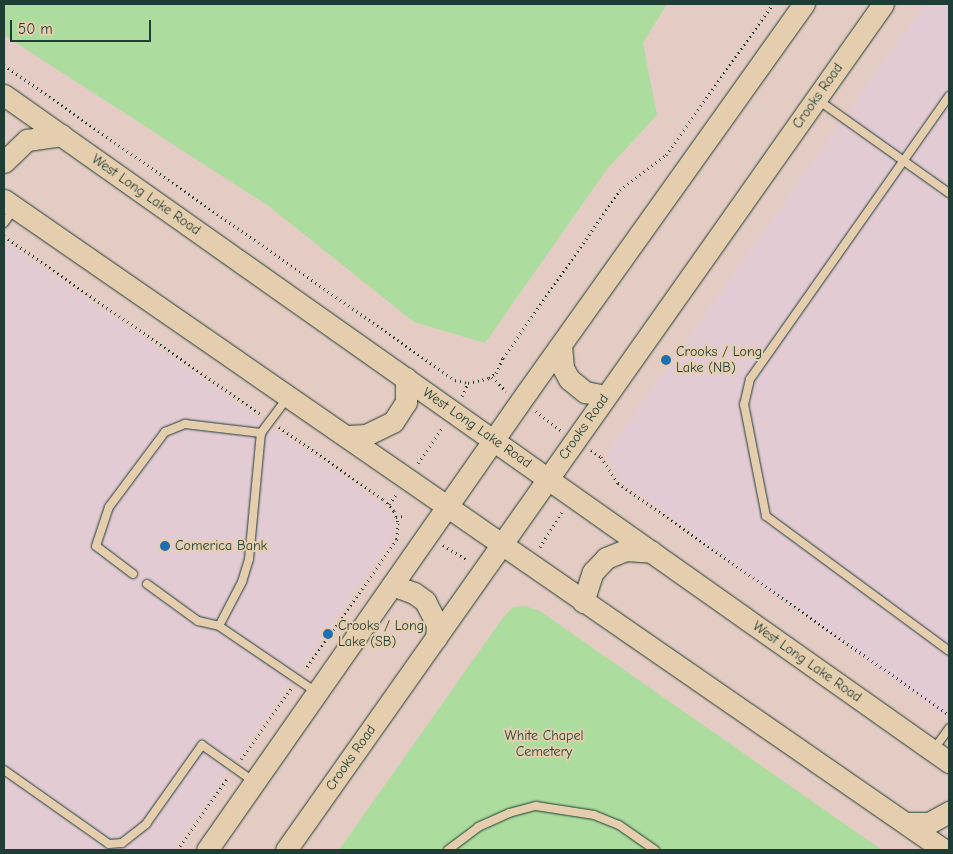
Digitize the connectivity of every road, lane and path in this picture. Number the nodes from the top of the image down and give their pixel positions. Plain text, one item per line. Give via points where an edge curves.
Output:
1 (773, 4) edge
2 (804, 4) edge
3 (883, 4) edge
4 (4, 65) edge
5 (4, 95) edge
6 (949, 96) edge
7 (815, 98) junction
8 (62, 135) junction
9 (904, 161) junction
10 (4, 162) edge
11 (948, 190) edge
12 (8, 210) edge
13 (8, 238) dead end
14 (560, 345) junction
15 (492, 377) junction
16 (406, 378) junction
17 (468, 383) junction
18 (498, 385) dead end
19 (464, 393) dead end
20 (289, 395) junction
21 (605, 396) junction
22 (534, 410) dead end
23 (259, 414) dead end
24 (444, 424) dead end
25 (280, 428) dead end
26 (561, 430) dead end
27 (261, 433) junction
28 (348, 436) junction
29 (494, 440) junction
30 (590, 450) dead end
31 (417, 465) dead end
32 (548, 478) junction
33 (392, 500) dead end
34 (389, 504) junction
35 (448, 506) junction
36 (564, 509) dead end
37 (402, 516) dead end
38 (396, 517) junction
39 (440, 544) dead end
40 (501, 544) junction
41 (538, 549) dead end
42 (652, 552) junction
43 (469, 561) dead end
44 (133, 574) dead end
45 (147, 584) dead end
46 (392, 585) junction
47 (583, 602) junction
48 (219, 626) junction
49 (436, 638) junction
50 (949, 651) edge
51 (306, 668) dead end
52 (290, 690) dead end
53 (316, 692) junction
54 (949, 715) edge
55 (949, 728) edge
56 (941, 756) edge
57 (242, 757) dead end
58 (4, 770) edge
59 (226, 780) dead end
60 (254, 782) junction
61 (949, 812) edge
62 (906, 823) junction
63 (177, 850) edge
64 (207, 850) edge
65 (286, 850) edge
66 (448, 850) edge
67 (654, 850) edge
68 (944, 850) edge

1 - 15 path via 666,156 620,190
2 - 14 main road
3 - 7 main road, Crooks Road
4 - 17 path via 455,380
5 - 8 main road, West Long Lake Road
6 - 9 lane
7 - 9 lane
7 - 21 main road, Crooks Road
8 - 10 main road via 27,140
8 - 16 main road, West Long Lake Road
9 - 11 lane
9 - 50 lane via 750,379 744,404 766,516
12 - 20 main road
13 - 23 path
14 - 21 main road via 563,368 569,379 584,392
14 - 29 main road
15 - 17 path
15 - 18 path
16 - 28 main road via 406,402 393,422 366,436
16 - 29 main road, West Long Lake Road
17 - 19 path
20 - 27 lane
20 - 28 main road
21 - 32 main road, Crooks Road
22 - 26 path
24 - 31 path
25 - 34 path
27 - 44 lane via 185,424 165,432 109,507 96,546
27 - 48 lane via 249,559 242,582
28 - 35 main road
29 - 32 main road, West Long Lake Road
29 - 35 main road
30 - 54 path via 605,462 618,483
32 - 40 main road, Crooks Road
32 - 42 main road, West Long Lake Road
33 - 34 path
34 - 38 path
35 - 40 main road
35 - 46 main road
36 - 41 path
37 - 38 path
38 - 51 path via 396,539
39 - 43 path
40 - 47 main road
40 - 49 main road, Crooks Road
42 - 47 main road via 626,550 606,558 593,572
42 - 56 main road, West Long Lake Road
45 - 48 lane via 198,621
46 - 49 main road via 414,593 425,602 437,625
46 - 53 main road
47 - 62 main road
48 - 53 lane
49 - 65 main road, Crooks Road
52 - 57 path
53 - 60 main road
55 - 56 lane
58 - 60 lane via 109,844 122,843 146,824 202,745
59 - 63 path
60 - 64 main road
61 - 62 main road via 929,823
62 - 68 main road
66 - 67 lane via 478,827 509,813 536,806 594,815 618,826

